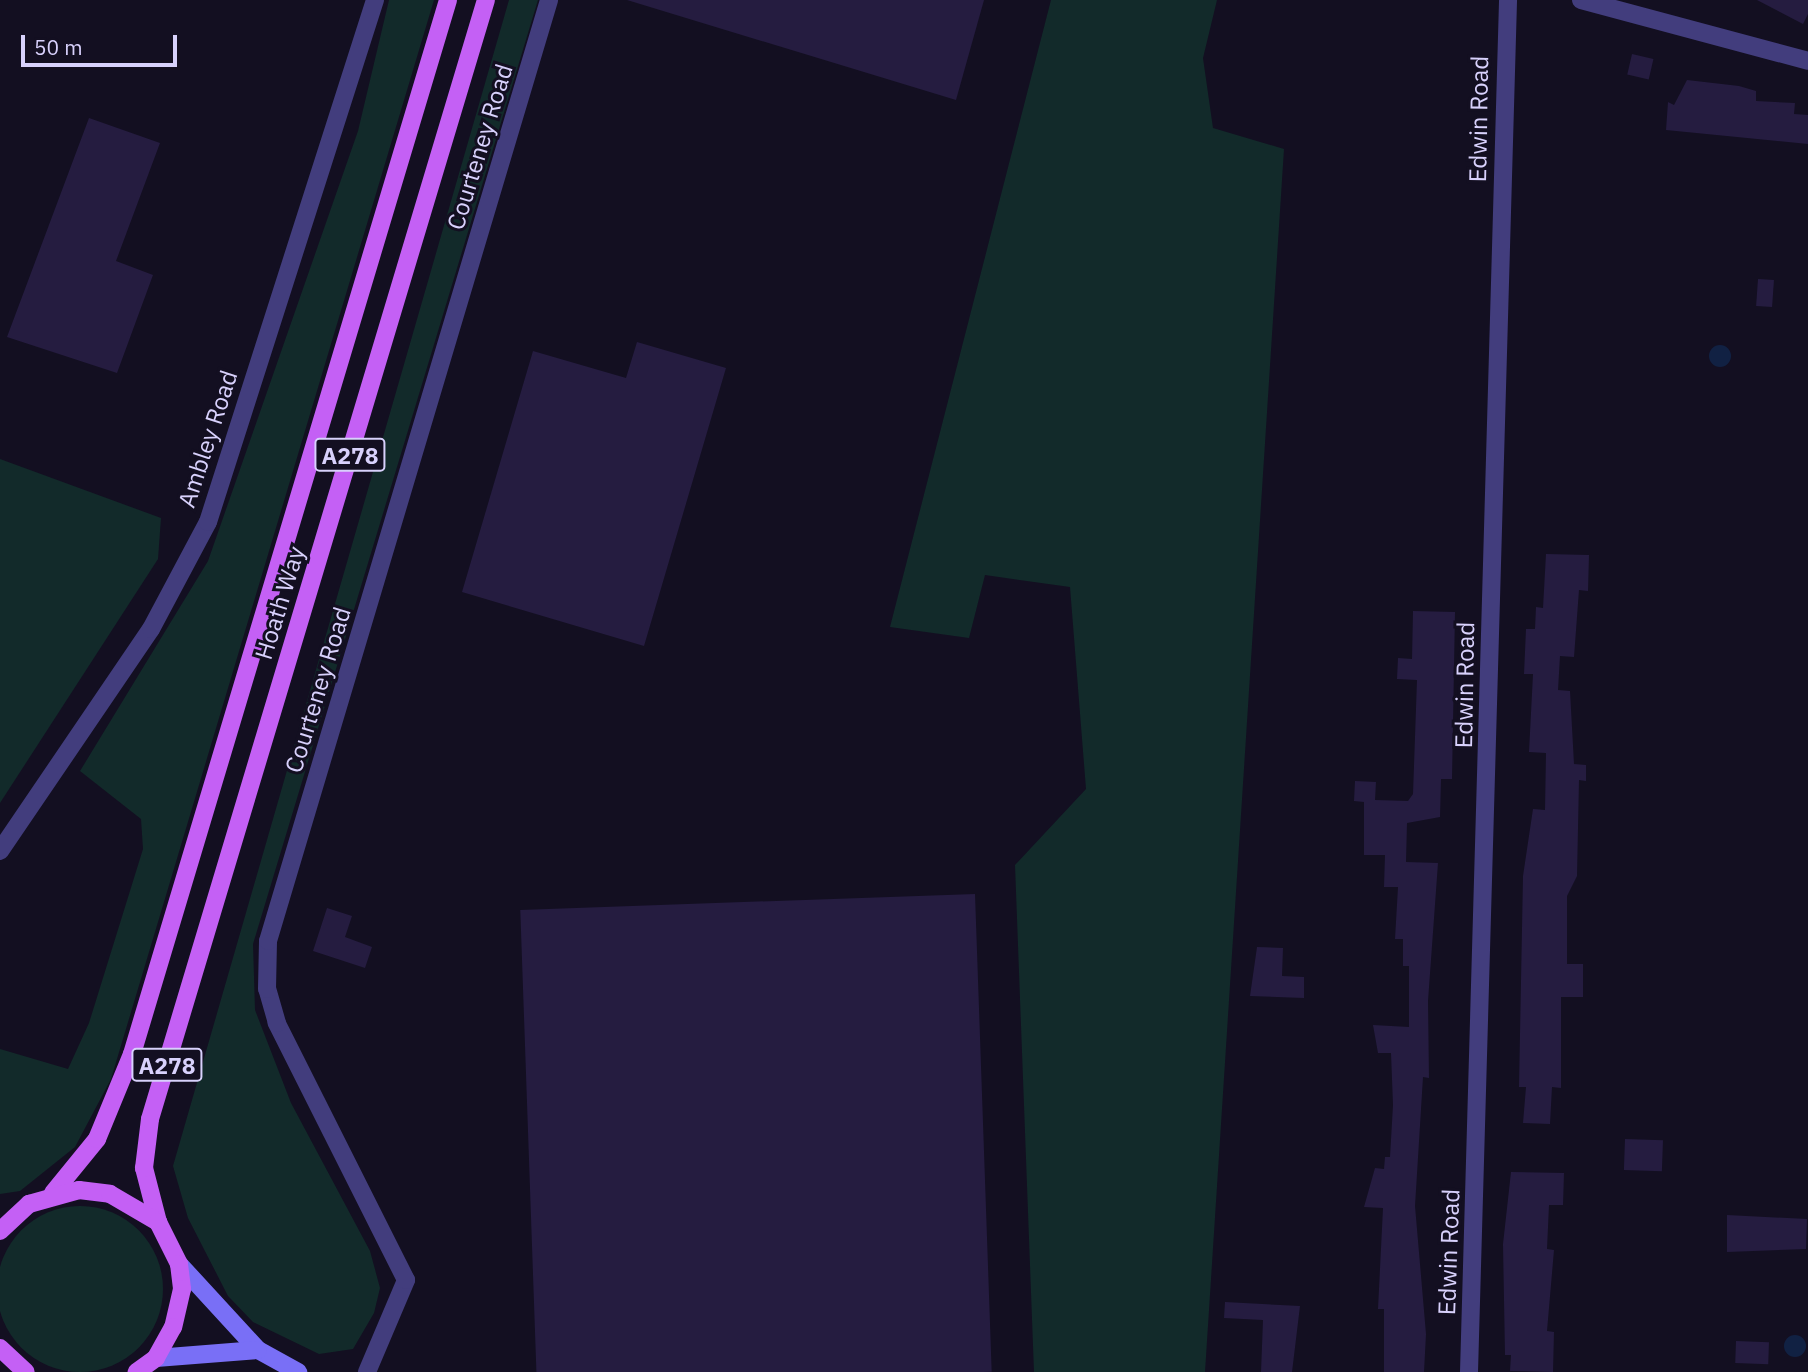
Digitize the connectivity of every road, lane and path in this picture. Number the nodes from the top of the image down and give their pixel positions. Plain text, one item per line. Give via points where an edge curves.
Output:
1 (376, 0) edge
2 (448, 0) edge
3 (486, 0) edge
4 (549, 0) edge
5 (1508, 0) edge
6 (1581, 0) edge
7 (1808, 61) edge
8 (0, 851) edge
9 (53, 1193) junction
10 (8, 1213) edge
11 (158, 1222) junction
12 (0, 1231) edge
13 (178, 1264) junction
14 (1, 1349) edge
15 (258, 1350) junction
16 (156, 1358) junction
17 (5, 1372) edge
18 (26, 1372) edge
19 (137, 1372) edge
20 (298, 1372) edge
21 (367, 1372) edge
22 (1469, 1372) edge

1 - 8 street, Ambley Road via 208,522 151,629
2 - 9 main road, Hoath Way / A278 via 132,1054 97,1139
3 - 11 main road, Hoath Way / A278 via 150,1119 144,1168
4 - 21 street, Courteney Road via 268,941 267,989 277,1023 406,1280
5 - 22 street, Edwin Road
6 - 7 street
9 - 10 main road
9 - 11 main road via 110,1194
10 - 12 main road
11 - 13 main road, Hoath Way
13 - 15 street
13 - 16 main road via 179,1308
14 - 17 main road
14 - 18 main road
15 - 16 street
15 - 20 street
16 - 19 main road

